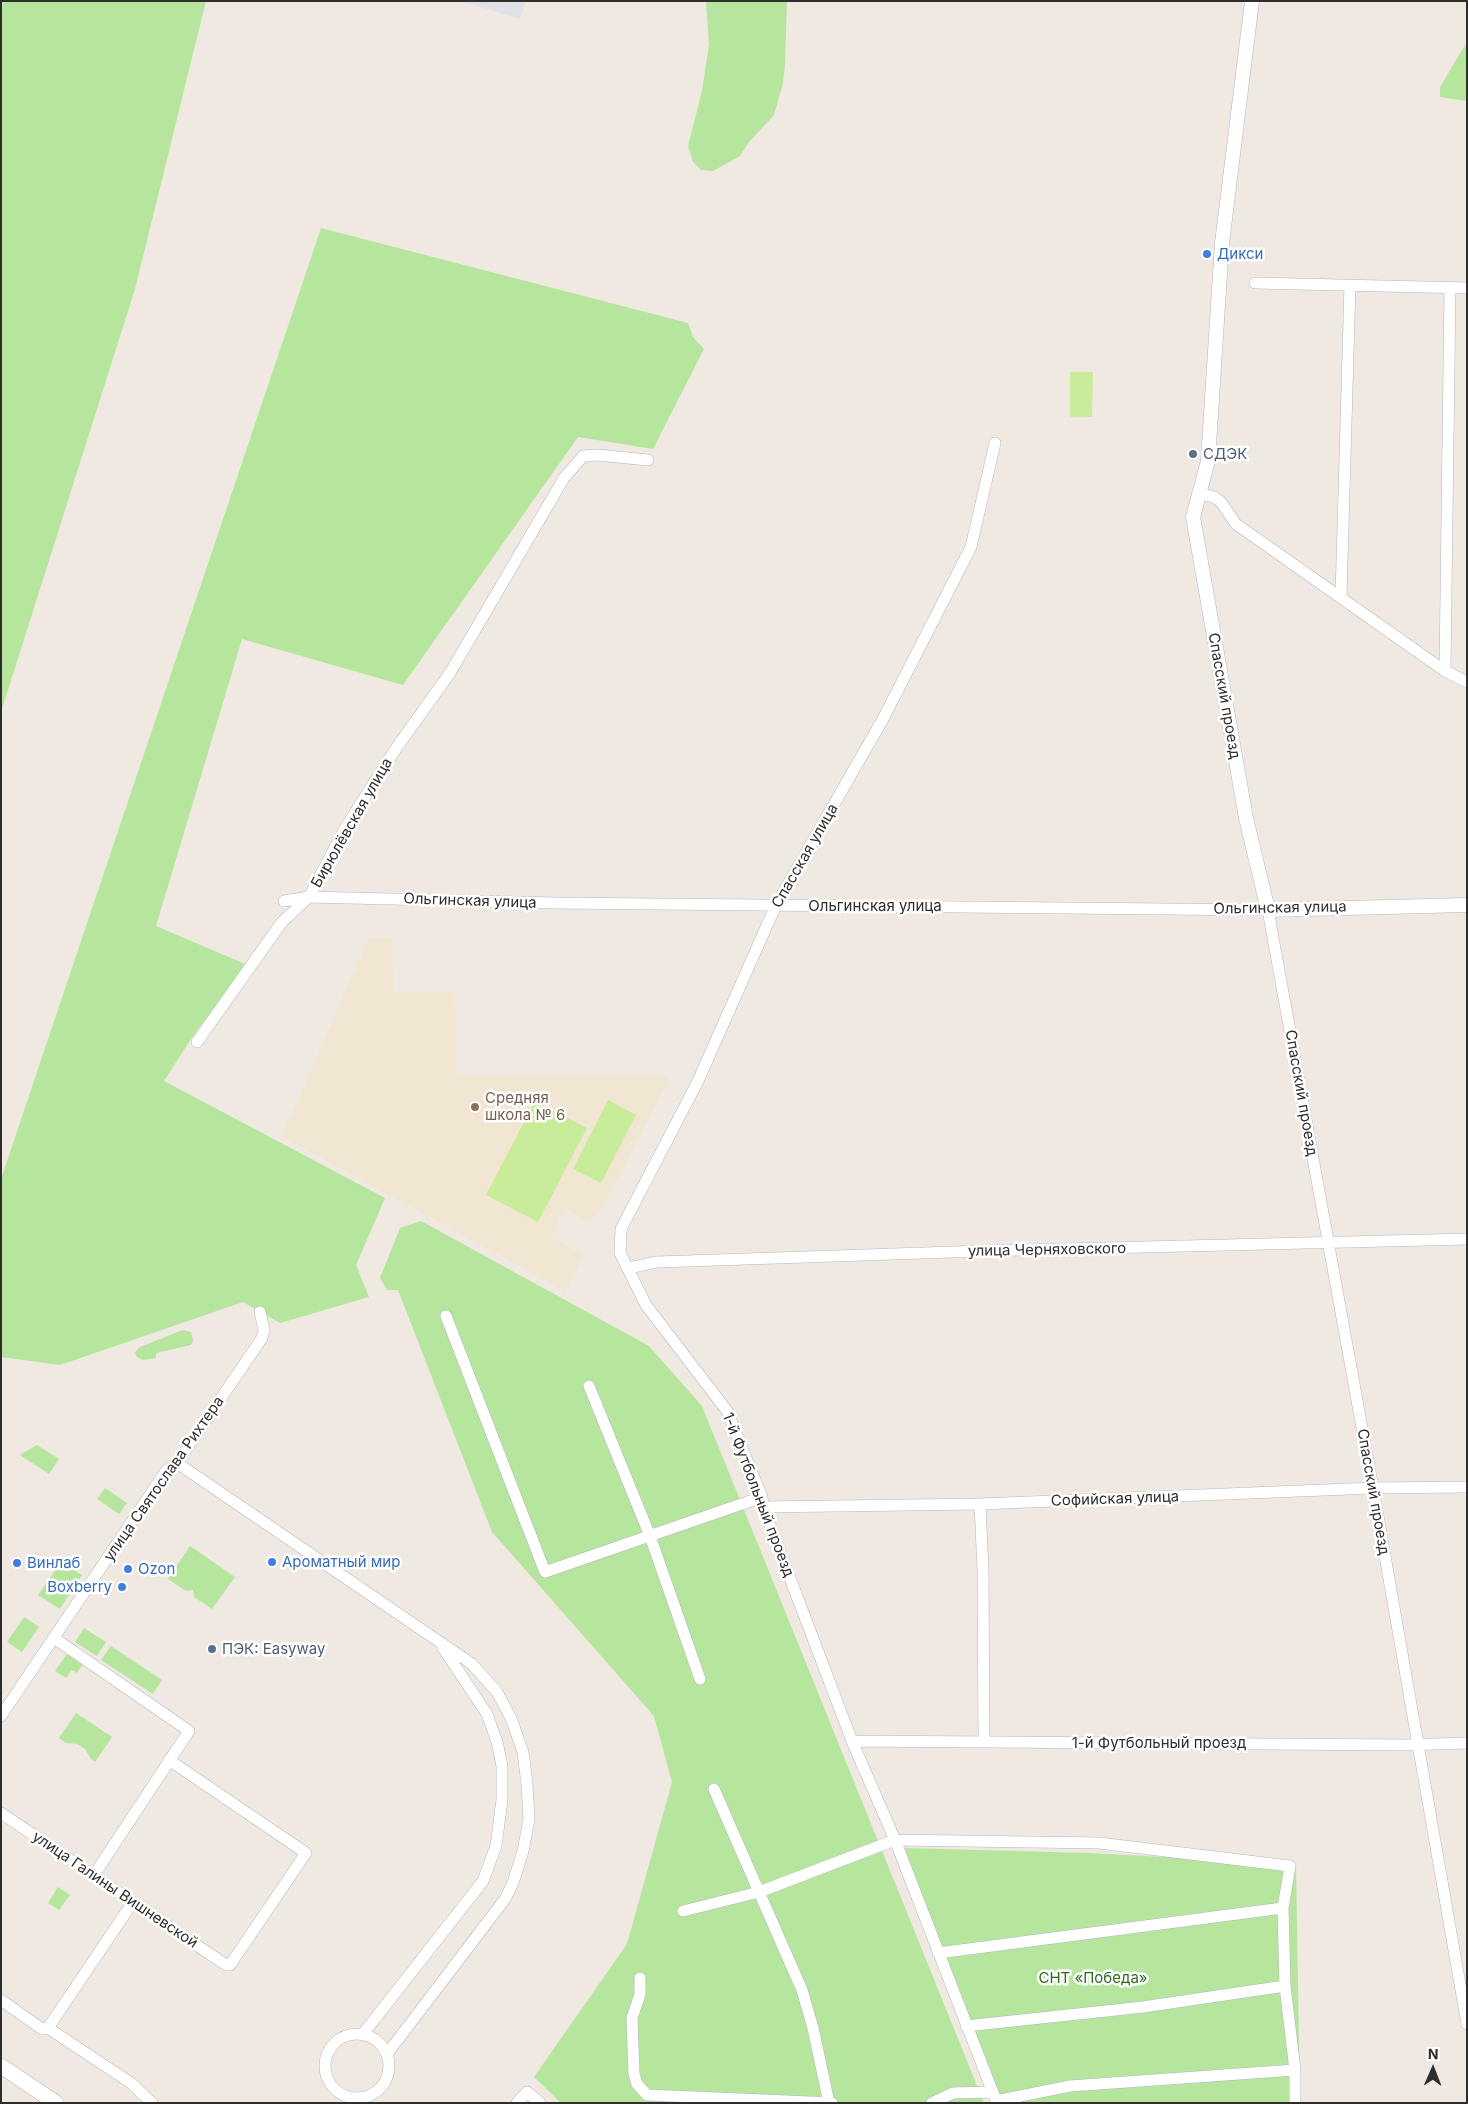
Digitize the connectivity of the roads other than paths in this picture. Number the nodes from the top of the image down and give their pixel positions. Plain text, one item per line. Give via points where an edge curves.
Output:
1 (1252, 1) edge
2 (1254, 282) dead end
3 (1350, 285) junction
4 (1450, 288) junction
5 (1467, 288) edge
6 (995, 443) dead end
7 (648, 460) dead end
8 (1199, 494) junction
9 (1341, 596) junction
10 (1445, 671) junction
11 (1467, 682) edge
12 (310, 897) junction
13 (284, 900) dead end
14 (1467, 904) edge
15 (776, 905) junction
16 (1268, 910) junction
17 (197, 1042) dead end
18 (1467, 1239) edge
19 (1328, 1242) junction
20 (628, 1268) junction
21 (260, 1312) dead end
22 (446, 1316) dead end
23 (589, 1386) dead end
24 (177, 1463) junction
25 (1467, 1487) edge
26 (1373, 1488) junction
27 (762, 1502) junction
28 (980, 1504) junction
29 (650, 1536) junction
30 (54, 1638) junction
31 (437, 1640) junction
32 (700, 1679) dead end
33 (1, 1716) edge
34 (852, 1741) junction
35 (984, 1742) junction
36 (1467, 1743) edge
37 (1418, 1745) junction
38 (169, 1760) junction
39 (714, 1789) dead end
40 (1, 1813) edge
41 (895, 1840) junction
42 (94, 1876) junction
43 (759, 1892) junction
44 (133, 1902) junction
45 (1283, 1908) junction
46 (683, 1912) dead end
47 (938, 1953) junction
48 (640, 1978) dead end
49 (1285, 1986) junction
50 (1, 2000) edge
51 (1467, 2024) edge
52 (966, 2026) junction
53 (48, 2028) junction
54 (363, 2034) junction
55 (387, 2054) junction
56 (1, 2066) edge
57 (1295, 2070) junction
58 (995, 2099) edge
59 (368, 2100) edge
60 (56, 2103) edge
61 (152, 2103) edge
62 (517, 2103) edge
63 (540, 2103) edge
64 (830, 2103) edge
65 (932, 2103) edge
66 (1295, 2103) edge

1 - 8 street, Спасский проезд via 1222,243 1208,461
2 - 3 street
3 - 4 street
3 - 9 street
4 - 5 street
4 - 10 street
6 - 15 street, Спасская улица via 971,547 884,719
7 - 12 street, Бирюлёвская улица via 583,456 564,478 450,673 397,747 344,830
8 - 9 street via 1221,502 1236,524
8 - 16 street, Спасский проезд via 1193,516 1246,818
9 - 10 street
10 - 11 street
12 - 13 street, Ольгинская улица
12 - 15 street, Ольгинская улица
12 - 17 street, Бирюлёвская улица via 282,922
14 - 16 street, Ольгинская улица
15 - 16 street, Ольгинская улица
15 - 20 street, Спасская улица via 698,1081 622,1229 620,1253
16 - 19 street, Спасский проезд
18 - 19 street, улица Черняховского
19 - 20 street, улица Черняховского via 657,1262
19 - 26 street, Спасский проезд
20 - 27 street, 1-й Футбольный проезд via 646,1305 726,1411
21 - 24 street, улица Святослава Рихтера via 264,1330 262,1338
22 - 29 street, Софийская улица via 546,1572
23 - 29 street
24 - 30 street, улица Святослава Рихтера via 167,1469
24 - 31 street
25 - 26 street, Софийская улица
26 - 28 street, Софийская улица
26 - 37 street, Спасский проезд
27 - 28 street, Софийская улица
27 - 29 street, Софийская улица
27 - 34 street, 1-й Футбольный проезд
28 - 35 street
29 - 32 street
30 - 33 street, улица Святослава Рихтера
30 - 38 street via 189,1731
31 - 54 street via 487,1714 497,1742 502,1766 502,1800 496,1846 484,1881
31 - 55 street via 472,1664 497,1692 511,1718 523,1752 529,1819 513,1884 505,1899
34 - 35 street, 1-й Футбольный проезд
34 - 41 street, 1-й Футбольный проезд
35 - 37 street, 1-й Футбольный проезд
36 - 37 street, 1-й Футбольный проезд
37 - 51 street, Спасский проезд
38 - 42 street
38 - 44 street, улица Галины Вишневской via 306,1853 230,1966
39 - 43 street
40 - 42 street, улица Галины Вишневской
41 - 43 street
41 - 45 street via 1098,1843 1290,1866
41 - 47 street, 1-й Футбольный проезд
42 - 44 street, улица Галины Вишневской
43 - 46 street
43 - 64 street via 802,1990
44 - 53 street
45 - 47 street
45 - 49 street
47 - 52 street, 1-й Футбольный проезд
48 - 64 street via 640,1994 632,2018 634,2074 637,2084 647,2094
49 - 52 street via 1142,2007
49 - 57 street
50 - 53 street via 42,2028
52 - 58 street, 1-й Футбольный проезд
53 - 61 street via 131,2083
54 - 55 street via 374,2038
54 - 59 street via 347,2035 333,2043 324,2062 326,2078 336,2092
55 - 59 street via 389,2070 383,2085
56 - 60 main road
57 - 58 street via 1070,2086
57 - 66 street
58 - 65 street via 953,2093
62 - 63 street via 527,2092

